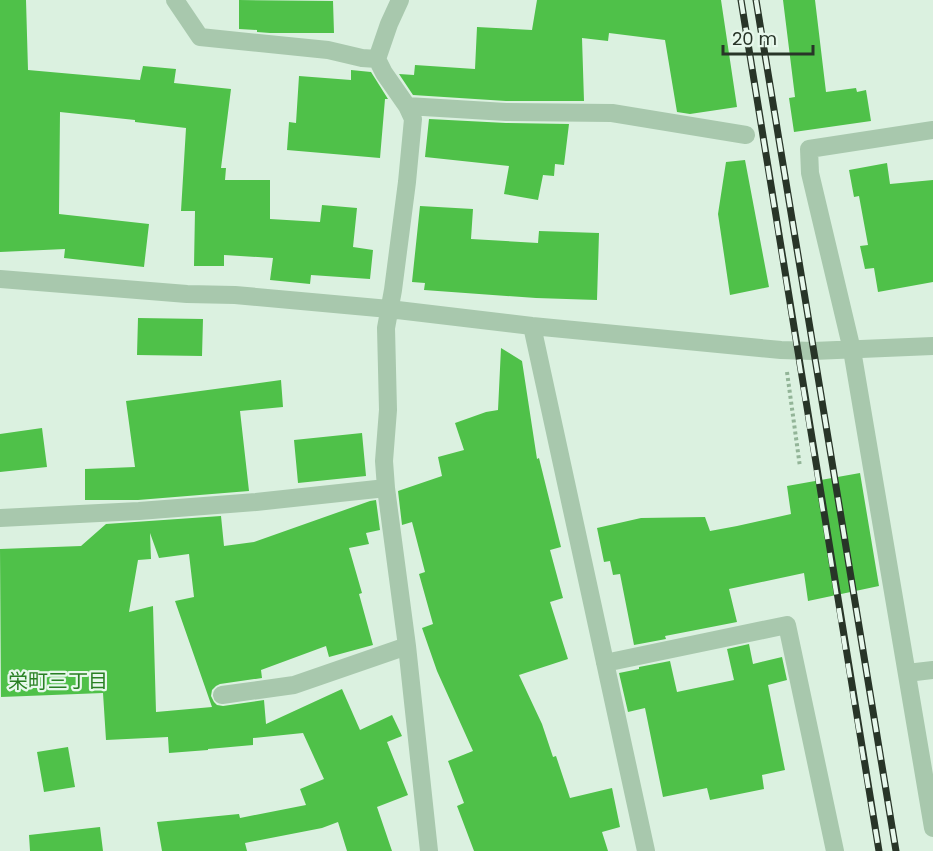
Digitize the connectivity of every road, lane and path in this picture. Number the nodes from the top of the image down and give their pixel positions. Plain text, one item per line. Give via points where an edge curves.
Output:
1 (175, 0) edge
2 (400, 0) edge
3 (377, 59) junction
4 (407, 106) junction
5 (933, 130) edge
6 (746, 135) dead end
7 (0, 279) edge
8 (389, 309) junction
9 (532, 326) junction
10 (933, 346) edge
11 (852, 350) junction
12 (786, 365) dead end
13 (800, 467) dead end
14 (386, 488) junction
15 (0, 518) edge
16 (406, 646) junction
17 (605, 663) junction
18 (933, 670) edge
19 (907, 673) junction
20 (222, 695) dead end
21 (933, 828) edge
22 (429, 851) edge
23 (646, 851) edge
24 (835, 851) edge

1 - 3 street via 200,37
2 - 3 street
3 - 4 street
4 - 6 street via 612,113
4 - 8 street via 413,120
5 - 11 street via 809,149 810,173
7 - 8 street
8 - 9 street
8 - 14 street
9 - 11 street via 781,350
9 - 17 street
10 - 11 street
11 - 19 street
12 - 13 path
14 - 15 street via 256,502
14 - 16 street
16 - 20 street via 294,685
16 - 22 street
17 - 23 street
17 - 24 street via 787,625
18 - 19 street
19 - 21 street

